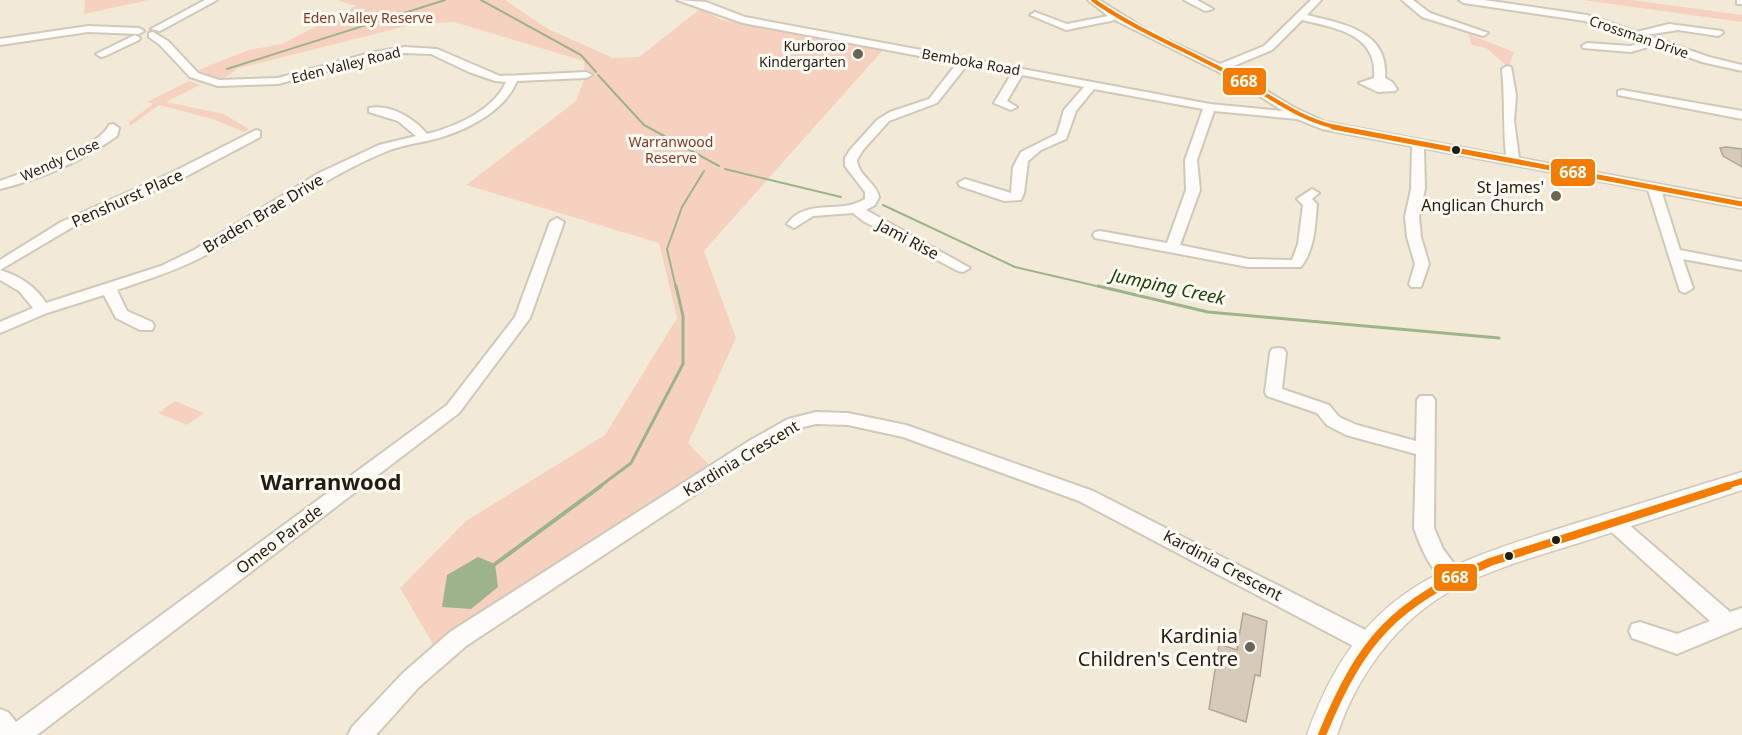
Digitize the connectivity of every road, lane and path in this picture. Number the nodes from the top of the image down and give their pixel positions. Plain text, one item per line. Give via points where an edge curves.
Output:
1 (212, 0) edge
2 (682, 0) edge
3 (1093, 0) edge
4 (1189, 0) edge
5 (1313, 0) edge
6 (1407, 0) edge
7 (1464, 0) edge
8 (1208, 9) dead end
9 (1035, 15) dead end
10 (1299, 16) junction
11 (1117, 17) junction
12 (155, 32) junction
13 (1483, 33) dead end
14 (1718, 33) dead end
15 (137, 35) junction
16 (1638, 35) junction
17 (0, 42) edge
18 (1654, 42) junction
19 (1587, 46) dead end
20 (100, 53) dead end
21 (964, 61) junction
22 (1220, 68) junction
23 (1742, 68) edge
24 (1507, 69) dead end
25 (1020, 71) junction
26 (586, 75) dead end
27 (512, 80) junction
28 (1379, 80) dead end
29 (1092, 84) junction
30 (1622, 93) dead end
31 (1011, 106) dead end
32 (1210, 107) junction
33 (1281, 107) junction
34 (373, 110) dead end
35 (1243, 112) junction
36 (1742, 114) edge
37 (1298, 116) junction
38 (113, 128) dead end
39 (256, 134) dead end
40 (424, 138) junction
41 (1418, 144) junction
42 (1513, 162) junction
43 (965, 183) dead end
44 (0, 185) edge
45 (1654, 188) junction
46 (1312, 193) dead end
47 (1742, 204) edge
48 (854, 207) junction
49 (557, 222) dead end
50 (794, 224) dead end
51 (1100, 235) dead end
52 (1172, 248) junction
53 (1675, 253) junction
54 (0, 266) edge
55 (1742, 266) edge
56 (963, 268) dead end
57 (0, 275) edge
58 (1416, 284) dead end
59 (1685, 288) dead end
60 (109, 289) junction
61 (42, 310) junction
62 (146, 326) dead end
63 (0, 328) edge
64 (1278, 354) dead end
65 (1426, 400) dead end
66 (1425, 450) junction
67 (1742, 481) edge
68 (1613, 522) junction
69 (1454, 577) junction
70 (1734, 619) edge
71 (1640, 631) dead end
72 (1371, 644) junction
73 (0, 720) edge
74 (11, 735) edge
75 (18, 735) edge
76 (360, 735) edge
77 (1322, 735) edge

1 - 12 street
2 - 21 street, Bemboka Road via 743,20
3 - 11 street
4 - 8 street
5 - 10 street
6 - 13 street via 1426,15
7 - 16 street, Crossman Drive via 1568,14
9 - 11 street via 1066,27
10 - 22 street via 1268,48
10 - 28 street via 1346,29 1370,43 1380,60
11 - 22 street
12 - 15 street
12 - 27 street, Eden Valley Road via 194,75 218,83 278,81 405,50 433,51 488,76
14 - 16 street via 1660,27
15 - 17 street via 88,29
15 - 20 street
16 - 18 street, Crossman Drive
18 - 19 street via 1631,49
18 - 23 street, Crossman Drive
21 - 25 street, Bemboka Road
21 - 48 street via 933,101 882,120 856,151 851,166 873,196 870,203
22 - 33 street
24 - 42 street
25 - 29 street, Bemboka Road
25 - 31 street via 1000,103
26 - 27 street, Eden Valley Road
27 - 40 street, Braden Brae Drive via 507,92 489,109 458,127
29 - 32 street, Bemboka Road
29 - 43 street via 1070,110 1062,136 1031,151 1023,160 1016,197 1004,197
30 - 36 street
32 - 35 street, Bemboka Road
32 - 52 street via 1191,160 1193,190
33 - 35 street, Bemboka Road
33 - 37 street, Bemboka Road
34 - 40 street via 405,119
35 - 37 street, Bemboka Road
37 - 41 street, Bemboka Road via 1331,128
38 - 44 street, Wendy Close via 113,133 102,141
39 - 54 street, Penshurst Place via 176,176 66,225
40 - 60 street, Braden Brae Drive via 358,159 199,252 166,269
41 - 42 street, Bemboka Road
41 - 58 street via 1418,189 1412,217 1422,264
42 - 45 street, Bemboka Road
45 - 47 street, Bemboka Road
45 - 53 street
46 - 52 street via 1304,199 1310,204 1309,219 1301,258 1296,264 1248,263
48 - 50 street via 806,213
48 - 56 street, Jami Rise
49 - 75 street, Omeo Parade via 522,318 453,409
51 - 52 street
53 - 55 street
53 - 59 street
57 - 61 street via 17,281
60 - 61 street, Braden Brae Drive
60 - 62 street via 121,314
61 - 63 street, Braden Brae Drive
64 - 66 street via 1273,392 1323,409 1334,421 1352,430
65 - 66 street
66 - 69 street via 1424,528 1437,559
67 - 68 main road
68 - 69 main road
68 - 70 street
69 - 72 main road via 1402,611
70 - 71 street via 1677,644
72 - 76 street, Kardinia Crescent via 1086,496 906,431 848,419 816,418 794,423 755,446 458,639 411,680
72 - 77 main road via 1332,706
73 - 74 street

